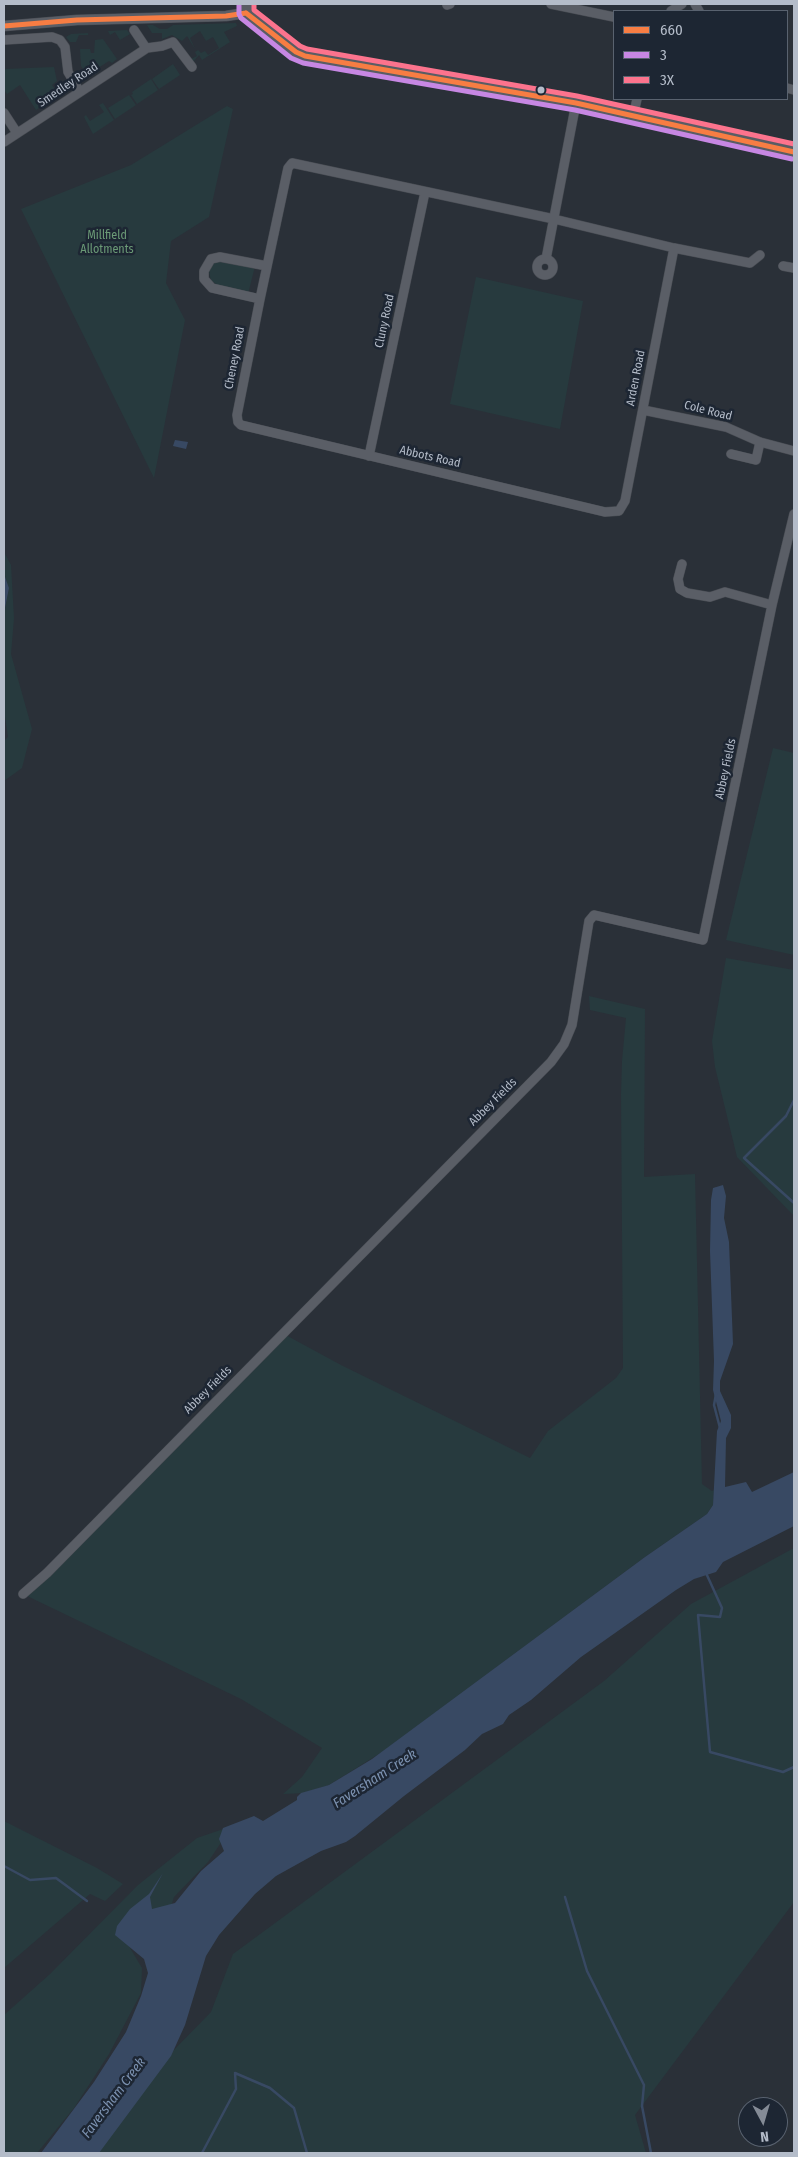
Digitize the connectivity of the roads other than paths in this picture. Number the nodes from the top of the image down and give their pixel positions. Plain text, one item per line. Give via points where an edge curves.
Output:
1 (551, 4) edge
2 (573, 6) edge
3 (247, 8) edge
4 (613, 17) edge
5 (4, 26) edge
6 (134, 30) dead end
7 (4, 40) edge
8 (146, 48) junction
9 (192, 67) dead end
10 (80, 92) junction
11 (637, 100) edge
12 (576, 104) junction
13 (4, 113) edge
14 (633, 117) junction
15 (17, 133) junction
16 (4, 142) edge
17 (794, 152) edge
18 (425, 192) junction
19 (554, 219) junction
20 (674, 248) junction
21 (760, 255) dead end
22 (546, 259) dead end
23 (267, 266) junction
24 (783, 266) dead end
25 (794, 268) edge
26 (260, 299) junction
27 (643, 410) junction
28 (238, 422) joint
29 (760, 442) junction
30 (794, 451) edge
31 (731, 454) dead end
32 (369, 456) junction
33 (619, 511) joint
34 (794, 514) edge
35 (682, 564) dead end
36 (772, 605) junction
37 (23, 1594) dead end

1 - 2 street
2 - 4 street
3 - 5 street via 215,17 42,21
3 - 12 main road via 259,22 302,56
6 - 8 street
7 - 10 street via 52,37 60,40 65,47 68,72
8 - 9 street, Smedley Road via 173,42
8 - 10 street, Smedley Road
10 - 15 street, Smedley Road
11 - 14 street
12 - 14 main road
12 - 19 street
13 - 15 street
14 - 17 main road
15 - 16 street, Smedley Road
18 - 19 street
18 - 23 street, Cheney Road via 292,163 288,168
18 - 32 street, Cluny Road
19 - 20 street
19 - 22 street
20 - 21 street via 750,262
20 - 27 street, Arden Road
23 - 26 street, Cheney Road
23 - 26 street via 220,256 208,262 204,271 206,283 212,288
24 - 25 street
26 - 28 street, Cheney Road
27 - 29 street, Cole Road via 726,427
27 - 33 street, Arden Road via 625,501
28 - 32 street, Abbots Road
29 - 30 street, Cole Road
29 - 31 street via 756,460
32 - 33 street, Abbots Road via 604,512
34 - 36 street, Abbey Fields
35 - 36 street via 678,579 680,588 687,593 710,596 725,592
36 - 37 street, Abbey Fields via 703,940 594,915 588,922 572,1025 551,1062

